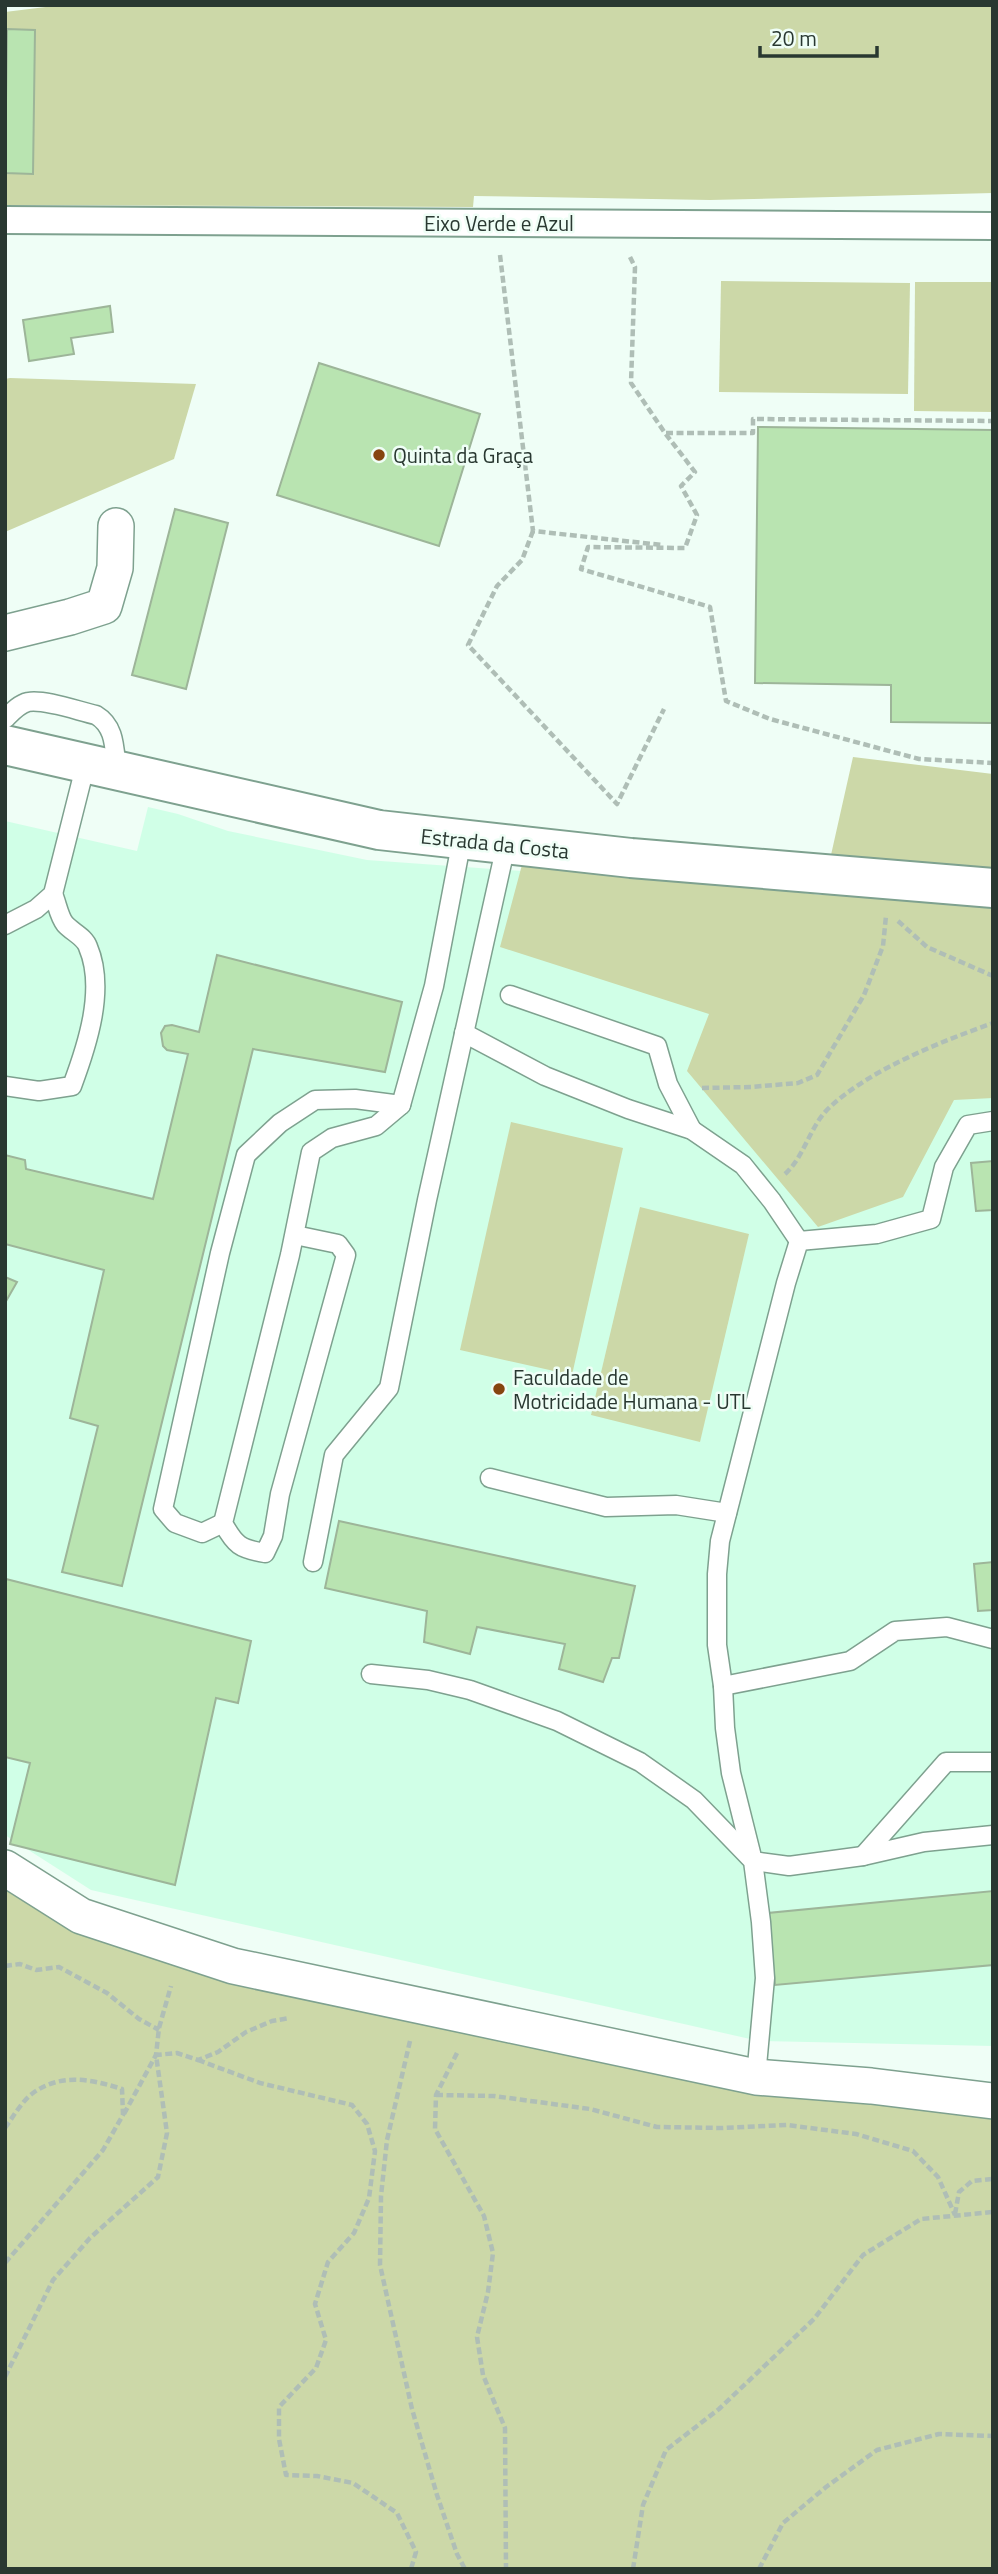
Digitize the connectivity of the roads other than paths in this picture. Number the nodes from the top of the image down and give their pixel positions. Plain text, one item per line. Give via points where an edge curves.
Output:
1 (5, 220) edge
2 (993, 226) edge
3 (116, 526) dead end
4 (5, 633) edge
5 (5, 719) edge
6 (5, 745) edge
7 (101, 767) junction
8 (462, 839) junction
9 (506, 845) junction
10 (993, 888) edge
11 (53, 894) junction
12 (5, 925) edge
13 (510, 995) dead end
14 (464, 1033) junction
15 (5, 1086) edge
16 (401, 1105) junction
17 (993, 1121) edge
18 (692, 1130) junction
19 (295, 1234) junction
20 (799, 1241) junction
21 (490, 1478) dead end
22 (727, 1513) junction
23 (223, 1523) junction
24 (313, 1562) dead end
25 (993, 1639) edge
26 (371, 1674) dead end
27 (723, 1686) junction
28 (993, 1762) edge
29 (993, 1835) edge
30 (863, 1856) junction
31 (753, 1861) junction
32 (5, 1868) edge
33 (755, 2077) junction
34 (993, 2101) edge

1 - 2 street, Eixo Verde e Azul
3 - 4 street via 115,568 104,606
5 - 7 lane via 27,702 96,715 113,737
6 - 7 street, Estrada da Costa
7 - 8 street, Estrada da Costa via 379,830
7 - 11 lane
8 - 9 street, Estrada da Costa
8 - 16 lane via 434,986
9 - 10 street, Estrada da Costa
9 - 14 lane
11 - 12 lane
11 - 15 lane via 64,923 88,945 95,978 80,1065 72,1086 39,1091
13 - 18 lane via 657,1046 668,1084
14 - 18 lane via 545,1076
14 - 24 lane via 388,1388 334,1455
16 - 19 lane via 376,1126 332,1138 311,1152
16 - 23 lane via 315,1100 280,1123 246,1155 163,1509 175,1523 202,1534
17 - 20 lane via 968,1125 944,1167 931,1219 877,1234
18 - 20 lane via 743,1165
19 - 23 lane
19 - 23 lane via 338,1244 346,1255 265,1553 244,1549 233,1541
20 - 22 lane
21 - 22 lane via 607,1507 676,1505
22 - 27 lane via 717,1574 717,1645
25 - 27 lane via 947,1627 895,1632 850,1661
26 - 31 lane via 470,1690 593,1738 640,1762 694,1800
27 - 31 lane via 731,1773
28 - 30 lane via 946,1762
29 - 30 lane via 924,1842
30 - 31 lane via 789,1866
31 - 33 lane via 765,1978
32 - 33 street via 81,1916 233,1966
33 - 34 street

